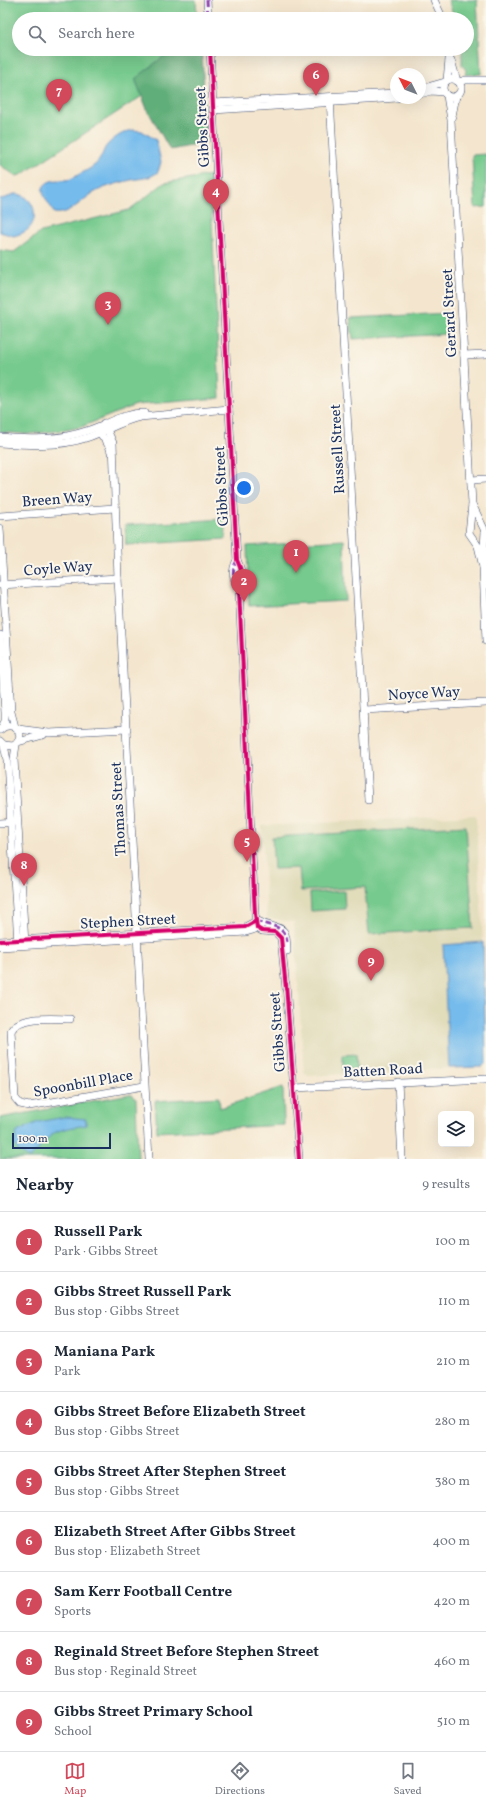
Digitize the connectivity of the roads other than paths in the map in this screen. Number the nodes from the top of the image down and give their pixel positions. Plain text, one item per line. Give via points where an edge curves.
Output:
1 (208, 0) edge
2 (434, 0) edge
3 (208, 12) edge
4 (440, 12) edge
5 (210, 56) edge
6 (449, 56) edge
7 (451, 56) edge
8 (486, 80) edge
9 (446, 81) junction
10 (459, 83) junction
11 (426, 86) edge
12 (426, 92) edge
13 (390, 94) edge
14 (445, 94) junction
15 (456, 96) junction
16 (390, 98) edge
17 (330, 100) junction
18 (213, 106) junction
19 (451, 120) junction
20 (486, 354) edge
21 (464, 355) junction
22 (229, 409) junction
23 (106, 426) junction
24 (98, 430) junction
25 (0, 438) edge
26 (0, 443) edge
27 (113, 458) junction
28 (486, 479) edge
29 (471, 480) junction
30 (472, 504) junction
31 (115, 508) junction
32 (0, 516) edge
33 (0, 528) edge
34 (1, 560) edge
35 (483, 566) junction
36 (118, 578) junction
37 (2, 585) edge
38 (0, 635) edge
39 (486, 642) edge
40 (486, 702) edge
41 (364, 710) junction
42 (16, 728) junction
43 (127, 729) junction
44 (1, 730) edge
45 (49, 733) junction
46 (17, 743) junction
47 (1, 744) edge
48 (368, 800) dead end
49 (15, 822) junction
50 (0, 823) edge
51 (258, 924) junction
52 (138, 936) junction
53 (0, 941) edge
54 (21, 943) junction
55 (0, 947) edge
56 (70, 1019) dead end
57 (486, 1076) edge
58 (473, 1079) junction
59 (486, 1079) edge
60 (398, 1082) junction
61 (144, 1086) junction
62 (294, 1088) junction
63 (149, 1159) edge
64 (299, 1159) edge
65 (402, 1159) edge

1 - 3 street
2 - 4 street
5 - 18 street, Gibbs Street
6 - 9 street
7 - 10 street
8 - 10 street via 465,80
9 - 10 street via 452,79
9 - 11 street
9 - 14 street via 443,87
10 - 15 street via 460,92
12 - 14 street
13 - 17 street
14 - 15 street
14 - 19 street, Gerard Street
15 - 19 street, Gerard Street
16 - 17 street
17 - 18 street
17 - 41 street, Russell Street
18 - 22 street, Gibbs Street
19 - 21 street, Gerard Street
20 - 21 street
21 - 29 street, Gerard Street
22 - 23 street via 160,414 131,413
22 - 51 street, Gibbs Street via 237,560 243,579 239,590
23 - 24 street
23 - 27 street, Thomas Street via 113,443
24 - 25 street via 68,436
24 - 26 street via 76,441
24 - 27 street, Thomas Street via 109,446
27 - 31 street, Thomas Street
28 - 29 street
29 - 30 street, Gerard Street
30 - 35 street, Gerard Street via 485,531
30 - 35 street, Gerard Street via 469,533 478,546
31 - 32 street, Breen Way
31 - 36 street, Thomas Street
33 - 34 street
34 - 37 street
35 - 39 street, Gerard Street
36 - 37 street, Coyle Way
36 - 43 street, Thomas Street
37 - 42 street via 10,712
38 - 44 street via 5,713
40 - 41 street, Noyce Way
41 - 48 street, Russell Street
42 - 44 street via 6,726
42 - 45 street
42 - 46 street via 20,736
43 - 45 street
43 - 52 street, Thomas Street
45 - 46 street
46 - 47 street via 9,747
46 - 49 street via 14,759
47 - 49 street via 7,760
49 - 50 street
49 - 54 street
51 - 52 street, Stephen Street via 246,932
51 - 62 street, Gibbs Street via 279,927 286,935 286,988
52 - 54 street, Stephen Street
52 - 61 street, Thomas Street
53 - 54 street, Stephen Street
54 - 55 street, Stephen Street
56 - 61 street, Spoonbill Place via 25,1020 13,1027 11,1031 15,1098 20,1104 29,1106
57 - 58 street, Batten Road
58 - 59 street, Batten Road
58 - 60 street, Batten Road
60 - 62 street, Batten Road
60 - 65 street
61 - 63 street, Thomas Street
62 - 64 street, Gibbs Street

